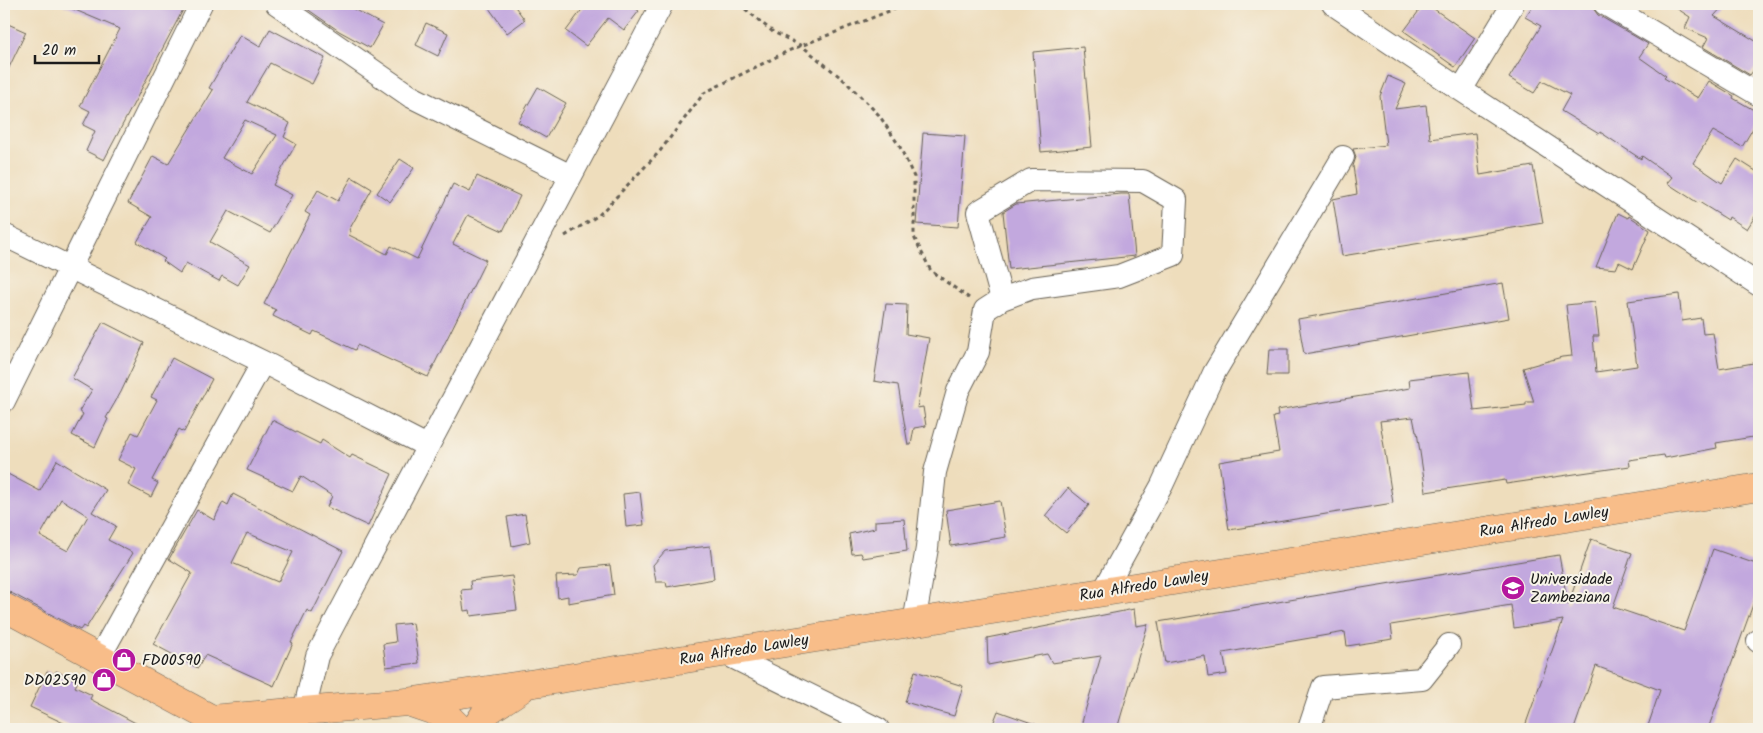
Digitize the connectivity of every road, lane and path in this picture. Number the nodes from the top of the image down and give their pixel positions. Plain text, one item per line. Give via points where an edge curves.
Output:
1 (201, 4) edge
2 (277, 4) edge
3 (662, 4) edge
4 (739, 4) edge
5 (907, 4) edge
6 (1333, 4) edge
7 (1513, 4) edge
8 (1605, 4) edge
9 (802, 46) junction
10 (1461, 90) junction
11 (1759, 95) edge
12 (1343, 157) dead end
13 (572, 176) junction
14 (4, 235) edge
15 (559, 240) dead end
16 (70, 268) junction
17 (1758, 282) edge
18 (994, 304) junction
19 (263, 362) junction
20 (4, 401) edge
21 (428, 446) junction
22 (1759, 487) edge
23 (1103, 592) junction
24 (4, 607) edge
25 (914, 623) junction
26 (1449, 645) dead end
27 (724, 653) junction
28 (100, 658) junction
29 (529, 684) junction
30 (407, 702) junction
31 (304, 712) junction
32 (222, 724) edge
33 (282, 729) edge
34 (460, 729) edge
35 (475, 729) edge
36 (878, 729) edge
37 (1309, 729) edge

1 - 16 street
2 - 13 street via 410,96
3 - 13 street
4 - 9 path via 773,32
5 - 9 path
6 - 10 street
7 - 10 street
8 - 11 street
9 - 15 path via 704,93 660,151 599,215
9 - 18 path via 845,80 879,115 900,147 914,177 914,237 931,271
10 - 17 street
12 - 23 street via 1214,373 1162,485
13 - 21 street
14 - 16 street
16 - 19 street
16 - 20 street
18 - 18 street via 1032,288 1119,276 1173,255 1176,200 1143,181 1031,180 978,212
18 - 25 street via 978,352 958,391 935,472 927,548
19 - 21 street
19 - 28 street
21 - 31 street via 317,656
22 - 23 main road, Rua Alfredo Lawley
23 - 25 main road, Rua Alfredo Lawley
24 - 28 main road, Rua Alfredo Lawley
25 - 27 main road, Rua Alfredo Lawley
26 - 37 street via 1422,679 1323,687
27 - 29 main road, Rua Alfredo Lawley
27 - 36 street
28 - 32 main road, Rua Alfredo Lawley
29 - 30 main road, Rua Alfredo Lawley
29 - 35 main road, Rua Alfredo Lawley via 486,712
30 - 31 main road, Rua Alfredo Lawley
30 - 34 main road via 446,715
31 - 32 main road, Rua Alfredo Lawley
31 - 33 main road

